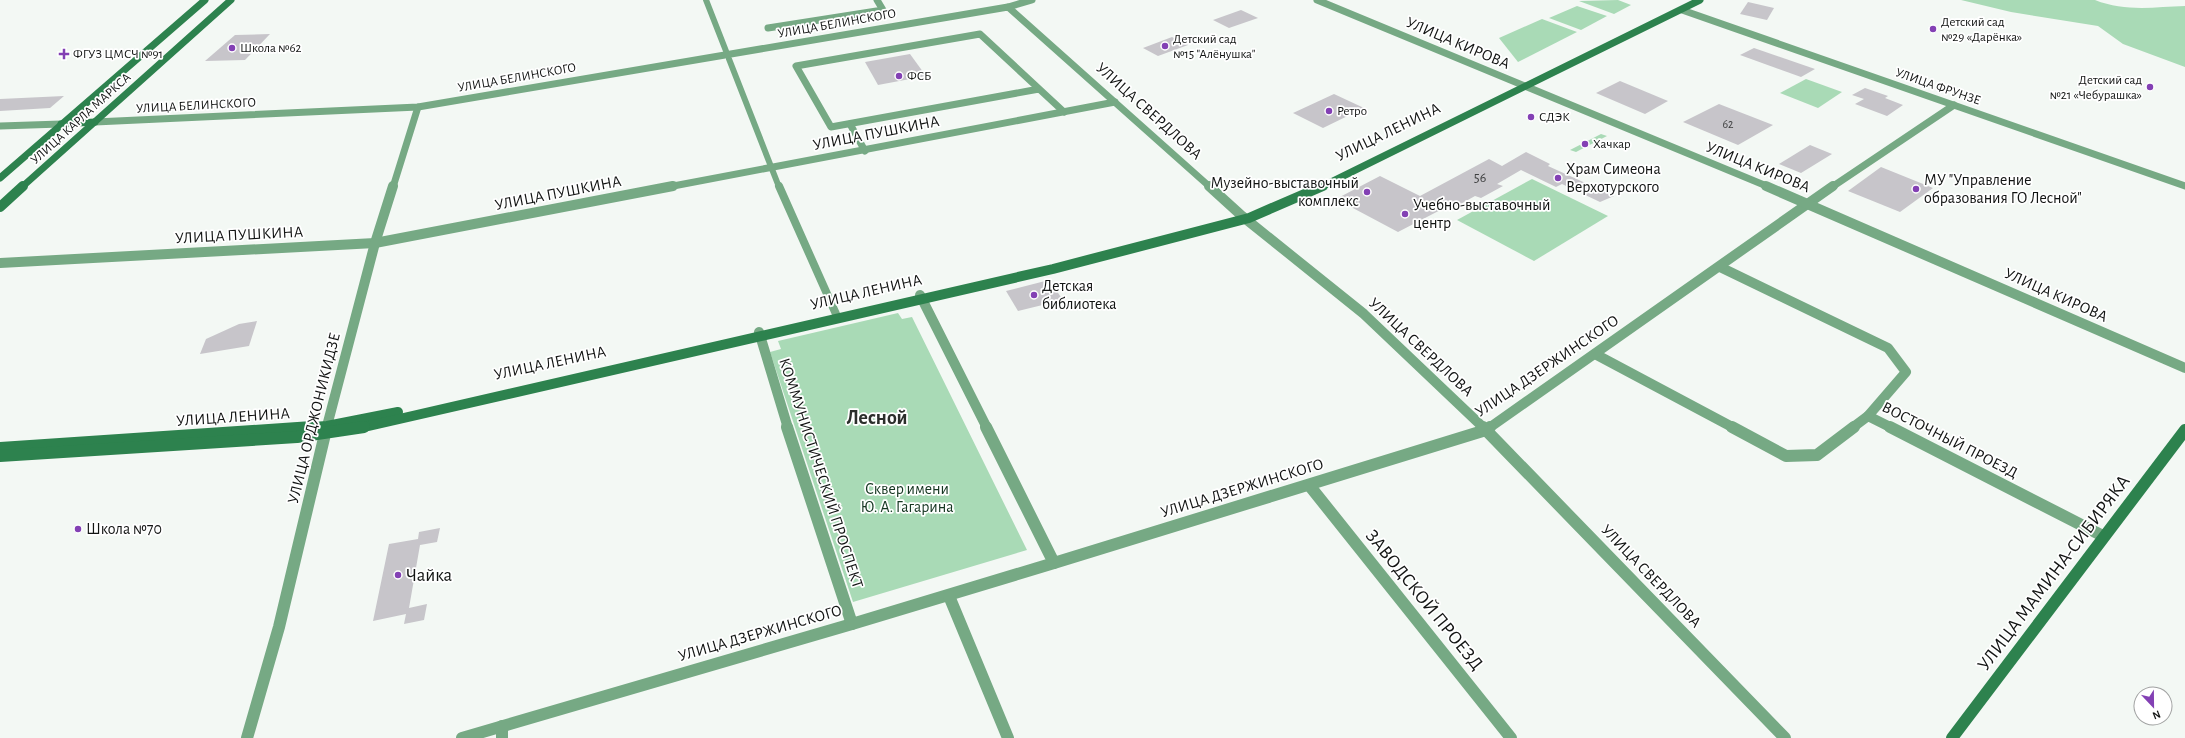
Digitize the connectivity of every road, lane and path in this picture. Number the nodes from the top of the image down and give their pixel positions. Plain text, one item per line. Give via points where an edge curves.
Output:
1 (205, 0) edge
2 (231, 0) edge
3 (706, 0) edge
4 (876, 0) edge
5 (1032, 0) edge
6 (1317, 0) edge
7 (1692, 0) edge
8 (1700, 0) edge
9 (1008, 7) junction
10 (1680, 9) junction
11 (768, 28) dead end
12 (726, 51) dead end
13 (729, 59) dead end
14 (1522, 86) junction
15 (1039, 89) junction
16 (1115, 102) junction
17 (1954, 105) junction
18 (418, 107) junction
19 (1064, 112) junction
20 (95, 122) junction
21 (62, 124) junction
22 (850, 124) junction
23 (0, 126) edge
24 (865, 151) junction
25 (771, 169) junction
26 (0, 178) edge
27 (2185, 186) edge
28 (1809, 204) junction
29 (0, 208) edge
30 (1244, 218) junction
31 (375, 242) junction
32 (0, 263) edge
33 (1720, 267) junction
34 (921, 297) junction
35 (836, 314) junction
36 (760, 334) junction
37 (1595, 354) junction
38 (2185, 368) edge
39 (1868, 416) junction
40 (326, 430) junction
41 (1486, 430) junction
42 (2185, 430) edge
43 (106, 441) junction
44 (0, 448) edge
45 (98, 450) junction
46 (0, 456) edge
47 (1309, 485) junction
48 (2103, 536) junction
49 (1054, 563) junction
50 (949, 596) junction
51 (852, 624) junction
52 (502, 732) edge
53 (247, 738) edge
54 (462, 738) edge
55 (1008, 738) edge
56 (1510, 738) edge
57 (1785, 738) edge
58 (1952, 738) edge

1 - 21 main road, УЛИЦА КАРЛА МАРКСА
2 - 20 main road, УЛИЦА КАРЛА МАРКСА
3 - 12 street
4 - 11 street via 883,10
5 - 9 street, УЛИЦА БЕЛИНСКОГО
6 - 14 street, УЛИЦА КИРОВА
7 - 10 main road
8 - 10 main road
9 - 16 street, УЛИЦА СВЕРДЛОВА
9 - 18 street, УЛИЦА БЕЛИНСКОГО
10 - 14 main road
10 - 17 street, УЛИЦА ФРУНЗЕ
13 - 25 street
14 - 28 street, УЛИЦА КИРОВА
14 - 30 main road, УЛИЦА ЛЕНИНА via 1317,189
15 - 19 street
15 - 22 street
15 - 22 street via 980,34 796,66 831,127
16 - 19 street, УЛИЦА ПУШКИНА
16 - 30 street, УЛИЦА СВЕРДЛОВА
17 - 27 street, УЛИЦА ФРУНЗЕ
17 - 28 street, УЛИЦА ДЗЕРЖИНСКОГО
18 - 20 street, УЛИЦА БЕЛИНСКОГО
18 - 31 street, УЛИЦА ОРДЖОНИКИДЗЕ
19 - 24 street, УЛИЦА ПУШКИНА
20 - 21 main road, УЛИЦА БЕЛИНСКОГО
20 - 29 main road, УЛИЦА КАРЛА МАРКСА
21 - 23 street, УЛИЦА БЕЛИНСКОГО
21 - 26 main road, УЛИЦА КАРЛА МАРКСА
22 - 24 street
24 - 25 street, УЛИЦА ПУШКИНА
25 - 31 street, УЛИЦА ПУШКИНА
25 - 35 street
28 - 33 street, УЛИЦА ДЗЕРЖИНСКОГО
28 - 38 street, УЛИЦА КИРОВА
30 - 34 main road, УЛИЦА ЛЕНИНА
30 - 41 street, УЛИЦА СВЕРДЛОВА via 1364,314
31 - 32 street, УЛИЦА ПУШКИНА
31 - 40 street, УЛИЦА ОРДЖОНИКИДЗЕ
33 - 37 street, УЛИЦА ДЗЕРЖИНСКОГО
33 - 39 street via 1888,348 1906,372
34 - 35 main road, УЛИЦА ЛЕНИНА
34 - 36 main road
34 - 49 street
35 - 36 main road, УЛИЦА ЛЕНИНА
36 - 40 main road, УЛИЦА ЛЕНИНА
36 - 51 street, КОММУНИСТИЧЕСКИЙ ПРОСПЕКТ via 800,469
37 - 39 street, ВОСТОЧНЫЙ ПРОЕЗД via 1786,456 1817,455
37 - 41 street, УЛИЦА ДЗЕРЖИНСКОГО
39 - 48 street, ВОСТОЧНЫЙ ПРОЕЗД
40 - 43 main road, УЛИЦА ЛЕНИНА
40 - 45 main road
40 - 53 street, УЛИЦА ОРДЖОНИКИДЗЕ via 279,627
41 - 47 street, УЛИЦА ДЗЕРЖИНСКОГО
41 - 57 street, УЛИЦА СВЕРДЛОВА
42 - 48 main road, УЛИЦА МАМИНА-СИБИРЯКА
43 - 44 main road, УЛИЦА ЛЕНИНА
43 - 45 main road
45 - 46 main road
47 - 49 street, УЛИЦА ДЗЕРЖИНСКОГО
47 - 56 street, ЗАВОДСКОЙ ПРОЕЗД
48 - 58 main road, УЛИЦА МАМИНА-СИБИРЯКА
49 - 50 street, УЛИЦА ДЗЕРЖИНСКОГО
50 - 51 street, УЛИЦА ДЗЕРЖИНСКОГО
50 - 55 street
51 - 52 street, УЛИЦА ДЗЕРЖИНСКОГО
52 - 54 street, УЛИЦА ДЗЕРЖИНСКОГО

